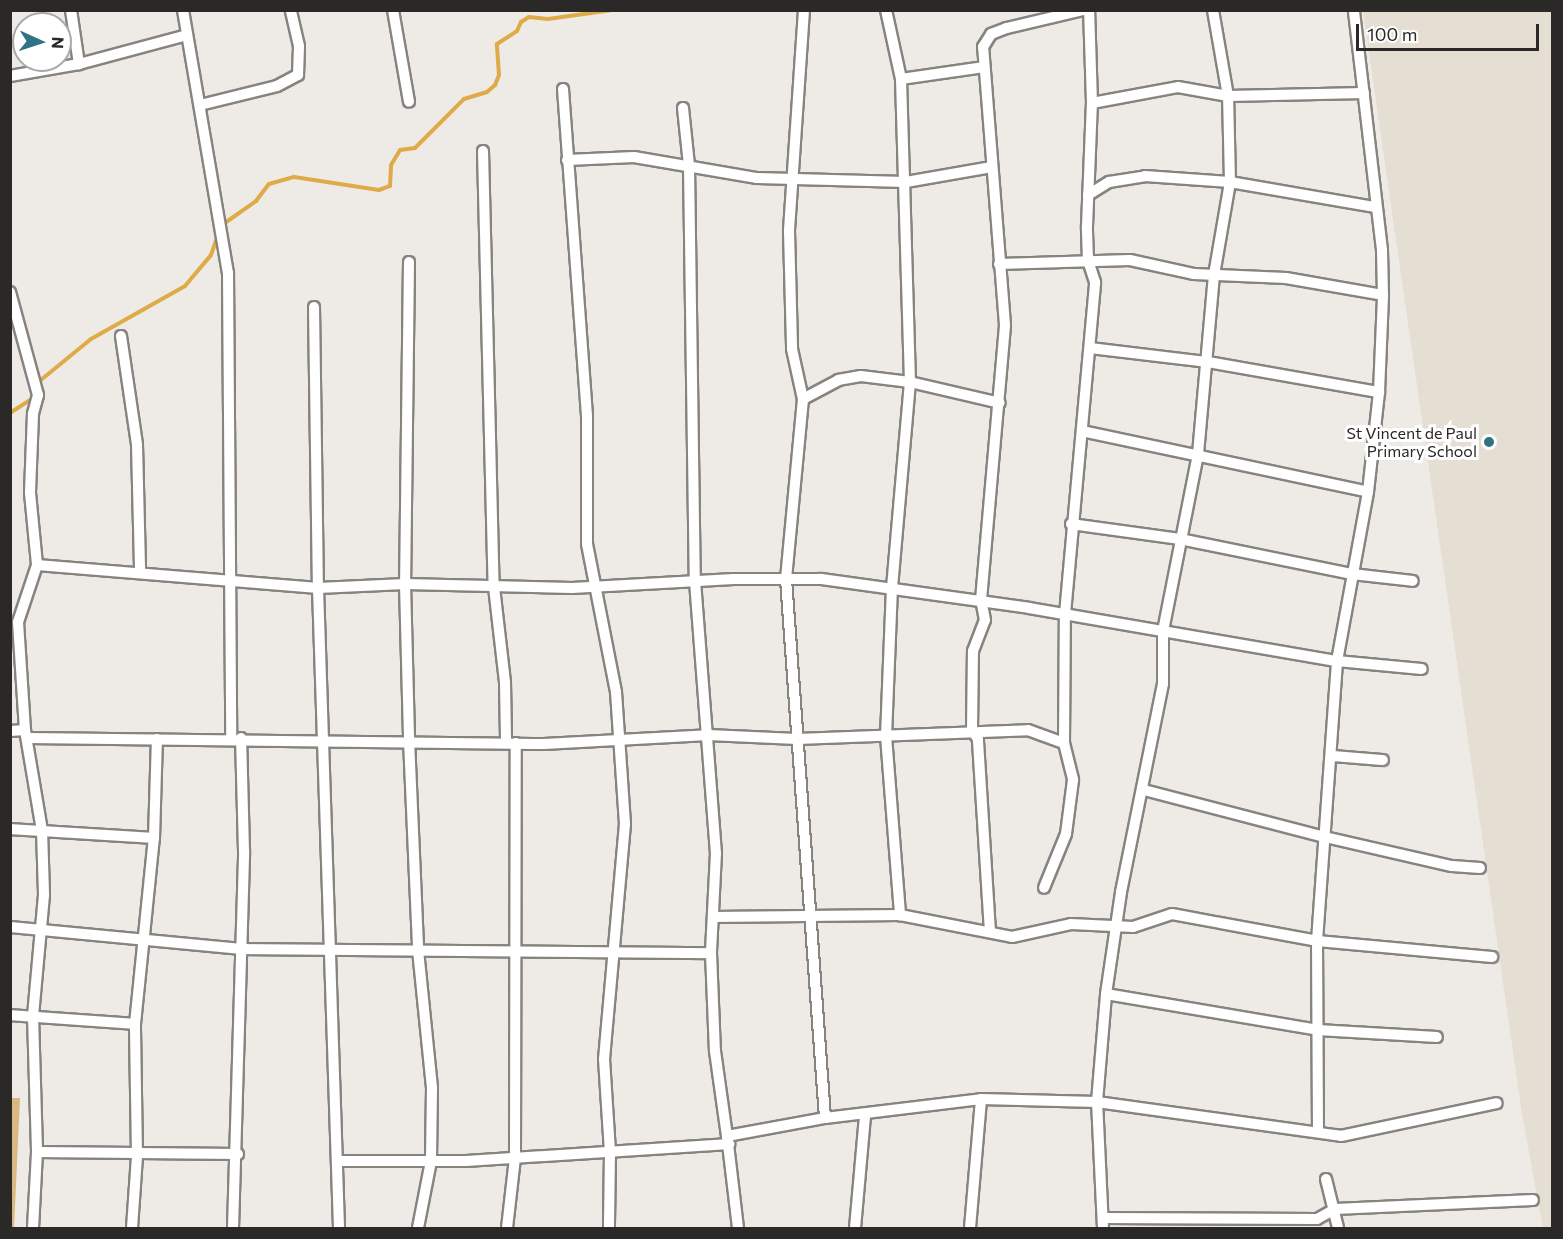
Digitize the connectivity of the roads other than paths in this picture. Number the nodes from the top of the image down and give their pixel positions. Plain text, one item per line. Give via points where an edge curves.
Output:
1 (71, 10) edge
2 (183, 10) edge
3 (291, 10) edge
4 (393, 10) edge
5 (804, 10) edge
6 (886, 10) edge
7 (1083, 10) edge
8 (1089, 10) edge
9 (1213, 10) edge
10 (1354, 10) edge
11 (187, 35) junction
12 (80, 64) junction
13 (984, 68) junction
14 (10, 76) edge
15 (901, 79) junction
16 (563, 89) dead end
17 (1364, 93) junction
18 (1228, 96) junction
19 (409, 102) dead end
20 (1092, 102) junction
21 (200, 105) junction
22 (683, 108) dead end
23 (483, 151) dead end
24 (567, 160) junction
25 (689, 165) junction
26 (992, 167) junction
27 (791, 179) junction
28 (906, 182) junction
29 (1230, 182) junction
30 (1088, 195) junction
31 (1374, 207) junction
32 (1088, 260) junction
33 (409, 262) dead end
34 (999, 264) junction
35 (1214, 275) junction
36 (10, 292) edge
37 (1383, 295) junction
38 (314, 307) dead end
39 (122, 336) dead end
40 (1090, 348) junction
41 (1208, 362) junction
42 (910, 382) junction
43 (1379, 392) junction
44 (803, 399) junction
45 (999, 403) junction
46 (1082, 430) junction
47 (1198, 454) junction
48 (1368, 492) junction
49 (1071, 524) junction
50 (1180, 539) junction
51 (36, 565) junction
52 (140, 572) junction
53 (1352, 574) junction
54 (786, 579) junction
55 (1413, 580) dead end
56 (228, 581) junction
57 (695, 581) junction
58 (405, 584) junction
59 (596, 586) junction
60 (494, 587) junction
61 (892, 587) junction
62 (318, 588) junction
63 (981, 600) junction
64 (1065, 614) junction
65 (14, 626) edge
66 (1163, 631) junction
67 (1337, 661) junction
68 (1422, 669) dead end
69 (972, 730) junction
70 (10, 731) edge
71 (27, 734) junction
72 (708, 735) junction
73 (886, 736) junction
74 (236, 738) junction
75 (157, 739) junction
76 (324, 740) junction
77 (409, 740) junction
78 (621, 740) junction
79 (797, 740) junction
80 (511, 742) junction
81 (1064, 743) junction
82 (1332, 756) junction
83 (1383, 760) dead end
84 (1144, 790) junction
85 (10, 829) edge
86 (42, 830) junction
87 (1325, 837) junction
88 (154, 838) junction
89 (1480, 868) dead end
90 (1044, 888) dead end
91 (809, 913) junction
92 (900, 915) junction
93 (714, 917) junction
94 (10, 927) edge
95 (44, 928) junction
96 (1115, 928) junction
97 (990, 932) junction
98 (144, 940) junction
99 (1317, 941) junction
100 (242, 949) junction
101 (418, 950) junction
102 (515, 950) junction
103 (612, 950) junction
104 (330, 951) junction
105 (711, 953) junction
106 (1492, 957) dead end
107 (1106, 994) junction
108 (10, 1015) edge
109 (33, 1016) junction
110 (135, 1024) junction
111 (1318, 1030) junction
112 (1437, 1037) dead end
113 (981, 1099) junction
114 (1097, 1102) junction
115 (1497, 1103) dead end
116 (865, 1115) junction
117 (825, 1118) junction
118 (1318, 1131) junction
119 (728, 1140) junction
120 (37, 1152) junction
121 (610, 1152) junction
122 (238, 1154) junction
123 (137, 1156) junction
124 (515, 1158) junction
125 (338, 1161) junction
126 (430, 1161) junction
127 (1326, 1179) dead end
128 (1533, 1200) dead end
129 (1335, 1209) junction
130 (1103, 1223) edge
131 (33, 1228) edge
132 (132, 1228) edge
133 (233, 1228) edge
134 (339, 1228) edge
135 (418, 1228) edge
136 (507, 1228) edge
137 (609, 1228) edge
138 (738, 1228) edge
139 (855, 1228) edge
140 (969, 1228) edge
141 (1338, 1228) edge

1 - 12 street
2 - 11 street
3 - 21 street via 299,46 298,75 277,87
4 - 19 street
5 - 27 street
6 - 15 street
7 - 13 street via 1030,20 991,34 983,47
8 - 20 street
9 - 18 street
10 - 17 street
11 - 12 street
11 - 21 street
12 - 14 street
13 - 15 street
13 - 26 street via 991,116
15 - 28 street
16 - 24 street
17 - 18 street
17 - 31 street
18 - 20 street via 1178,87
18 - 29 street
20 - 30 street
21 - 56 street via 228,273
22 - 25 street
23 - 60 street
24 - 25 street via 634,157
24 - 59 street via 587,416 585,513
25 - 27 street via 724,174
25 - 57 street
26 - 28 street
26 - 34 street
27 - 28 street
27 - 44 street via 792,349
28 - 42 street
29 - 30 street via 1145,176 1109,182
29 - 31 street
29 - 35 street
30 - 32 street
31 - 37 street via 1382,250
32 - 34 street
32 - 35 street via 1147,262
32 - 40 street via 1095,282
33 - 58 street
34 - 45 street via 1005,325
35 - 37 street via 1286,278
35 - 41 street
36 - 51 street via 38,394 33,414 30,493
37 - 43 street
38 - 62 street
39 - 52 street via 137,445
40 - 41 street
40 - 46 street
41 - 43 street
41 - 47 street
42 - 44 street via 851,377
42 - 45 street
42 - 61 street
43 - 48 street
44 - 54 street
45 - 63 street
46 - 47 street
46 - 49 street
47 - 48 street
47 - 50 street
48 - 53 street
49 - 50 street
49 - 64 street
50 - 53 street
50 - 66 street
51 - 52 street
51 - 65 street
52 - 56 street
53 - 55 street
53 - 67 street
54 - 57 street
54 - 61 street
54 - 79 street
56 - 62 street
56 - 74 street
57 - 59 street
57 - 72 street
58 - 60 street
58 - 62 street
58 - 77 street
59 - 60 street
59 - 78 street
60 - 80 street
61 - 63 street
61 - 73 street
62 - 76 street
63 - 64 street
63 - 69 street via 986,620 973,651
64 - 66 street
64 - 81 street
65 - 71 street
66 - 67 street
66 - 84 street via 1162,684
67 - 68 street
67 - 82 street
69 - 73 street
69 - 81 street via 1028,730
69 - 97 street via 978,739
70 - 71 street
71 - 75 street
71 - 86 street
72 - 78 street
72 - 79 street
72 - 93 street via 716,853
73 - 79 street
73 - 92 street
74 - 75 street
74 - 76 street
74 - 100 street
75 - 88 street
76 - 77 street
76 - 104 street
77 - 80 street
77 - 101 street
78 - 80 street
78 - 103 street via 624,824
79 - 91 street
80 - 102 street
81 - 90 street via 1073,780 1070,815 1062,849
82 - 83 street
82 - 87 street
84 - 87 street
84 - 96 street
85 - 86 street
86 - 88 street
86 - 95 street
87 - 89 street via 1452,866
87 - 99 street
88 - 98 street
91 - 92 street
91 - 93 street
91 - 117 street
92 - 97 street
93 - 105 street
94 - 95 street
95 - 98 street
95 - 109 street
96 - 97 street via 1071,924 1012,937
96 - 99 street via 1137,926 1172,914
96 - 107 street
98 - 100 street
98 - 110 street
99 - 106 street
99 - 111 street
100 - 104 street
100 - 122 street
101 - 102 street
101 - 104 street
101 - 126 street via 432,1088
102 - 103 street
102 - 124 street
103 - 105 street
103 - 121 street via 604,1059
104 - 125 street
105 - 119 street via 715,1052
107 - 111 street
107 - 114 street
108 - 109 street
109 - 110 street
109 - 120 street
110 - 123 street
111 - 112 street
111 - 118 street
113 - 114 street
113 - 116 street
113 - 140 street
114 - 118 street
114 - 130 street
115 - 118 street via 1341,1136
116 - 117 street
116 - 139 street
117 - 119 street
119 - 121 street
119 - 138 street
120 - 123 street
120 - 131 street
121 - 124 street
121 - 137 street
122 - 123 street
122 - 133 street
123 - 132 street
124 - 126 street
124 - 136 street
125 - 126 street
125 - 134 street
126 - 135 street
127 - 129 street
128 - 129 street
129 - 130 street via 1317,1219
129 - 141 street

